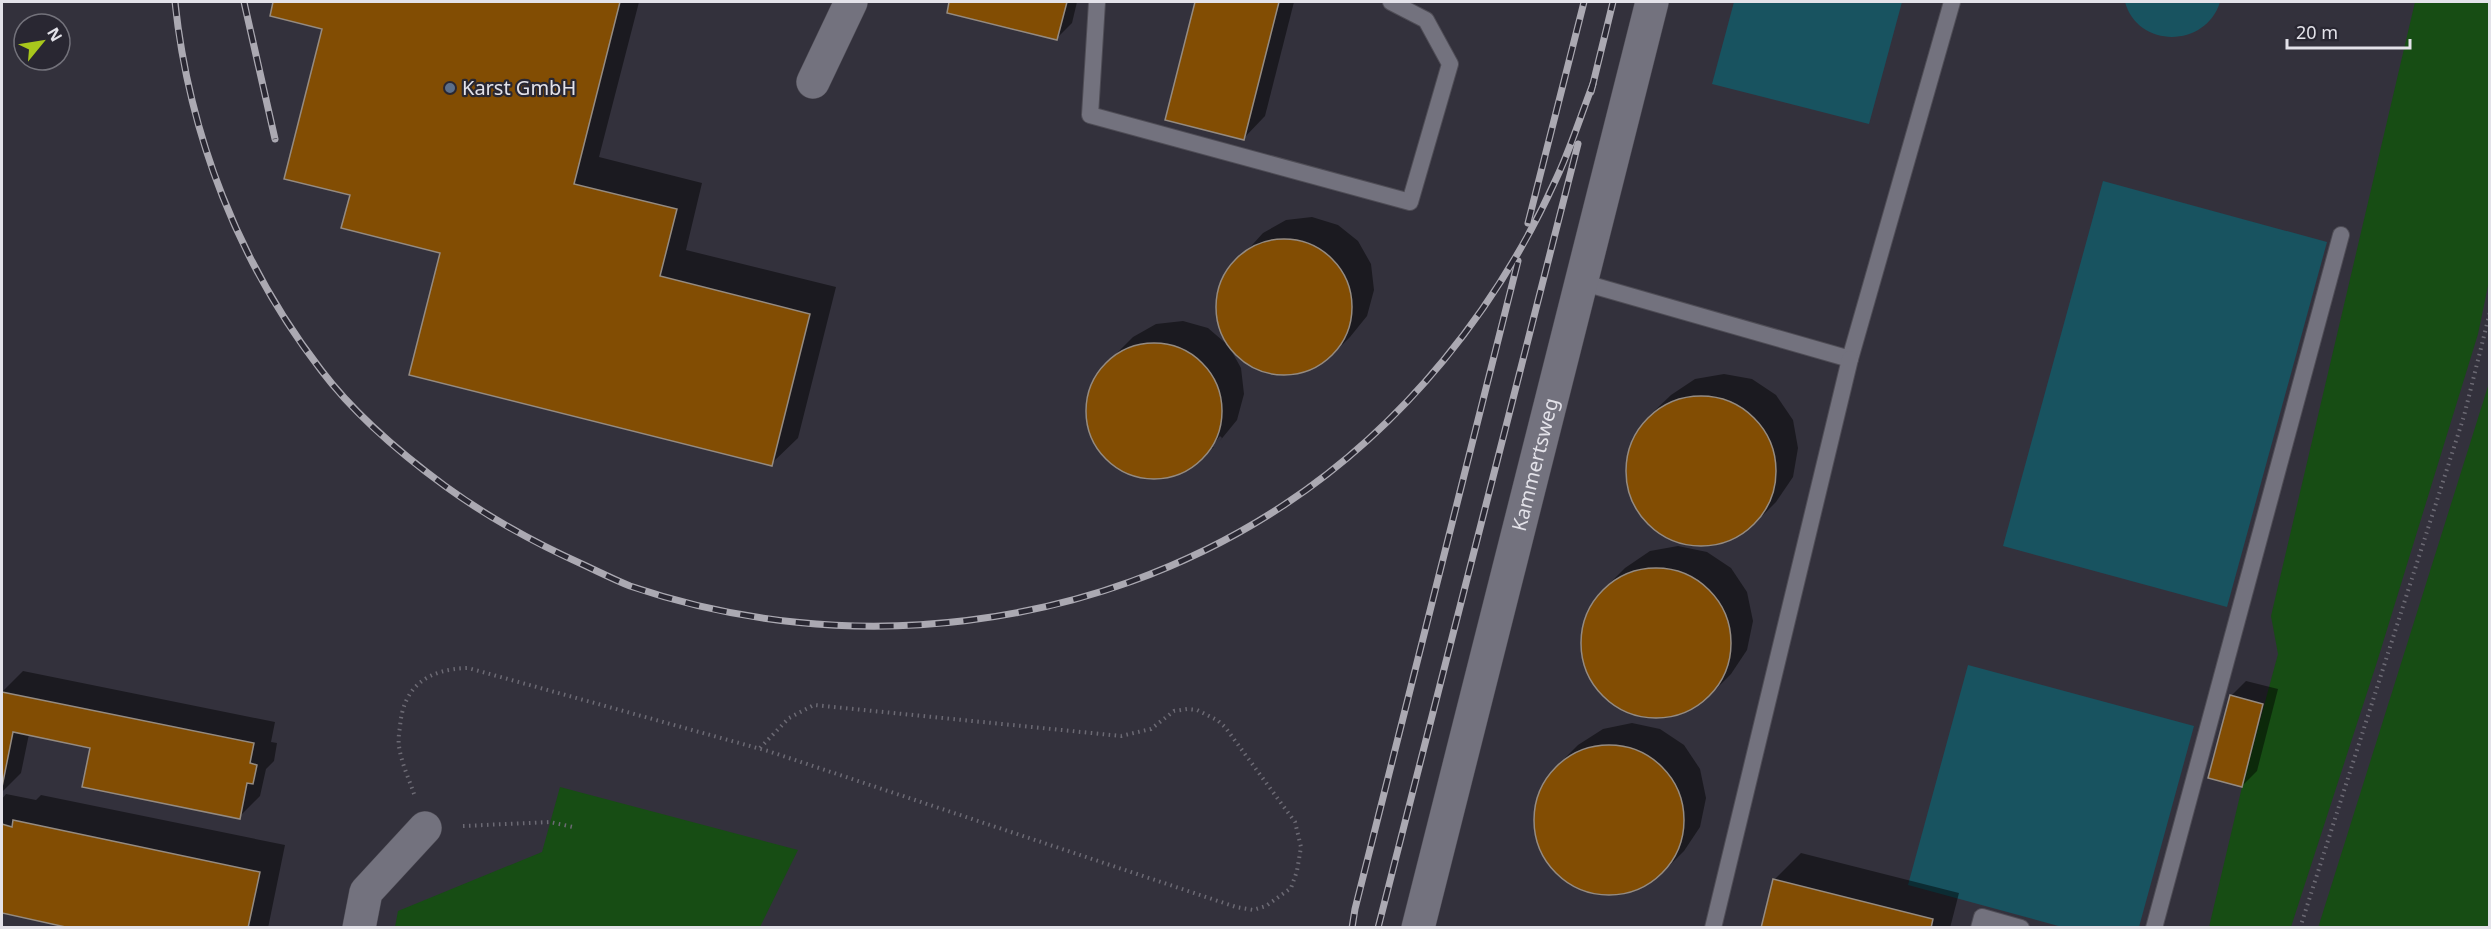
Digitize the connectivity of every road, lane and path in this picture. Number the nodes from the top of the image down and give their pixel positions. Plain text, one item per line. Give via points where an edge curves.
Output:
1 (851, 2) edge
2 (1097, 2) edge
3 (1392, 2) edge
4 (1652, 2) edge
5 (1952, 2) edge
6 (813, 82) dead end
7 (2341, 235) dead end
8 (1581, 282) junction
9 (2490, 312) edge
10 (1850, 359) junction
11 (759, 749) junction
12 (573, 827) dead end
13 (425, 828) junction
14 (359, 927) edge
15 (1418, 927) edge
16 (1713, 927) edge
17 (1979, 927) edge
18 (2021, 927) edge
19 (2154, 927) edge
20 (2300, 927) edge

1 - 6 street
2 - 3 lane via 1090,115 1410,201 1450,64 1426,20
4 - 8 street, Kammertsweg
5 - 10 lane
7 - 19 lane
8 - 10 lane
8 - 15 street, Kammertsweg
9 - 20 path via 2464,416
10 - 16 lane
11 - 11 path via 1236,907 1253,910 1266,906 1292,888 1298,871 1301,848 1295,822 1225,727 1197,710 1174,711 1151,729 1121,736 814,705 789,718
11 - 13 path via 468,668 448,669 418,683 406,696 400,718 398,745
12 - 13 path via 550,822
13 - 14 street via 366,892
17 - 18 lane via 1982,917

